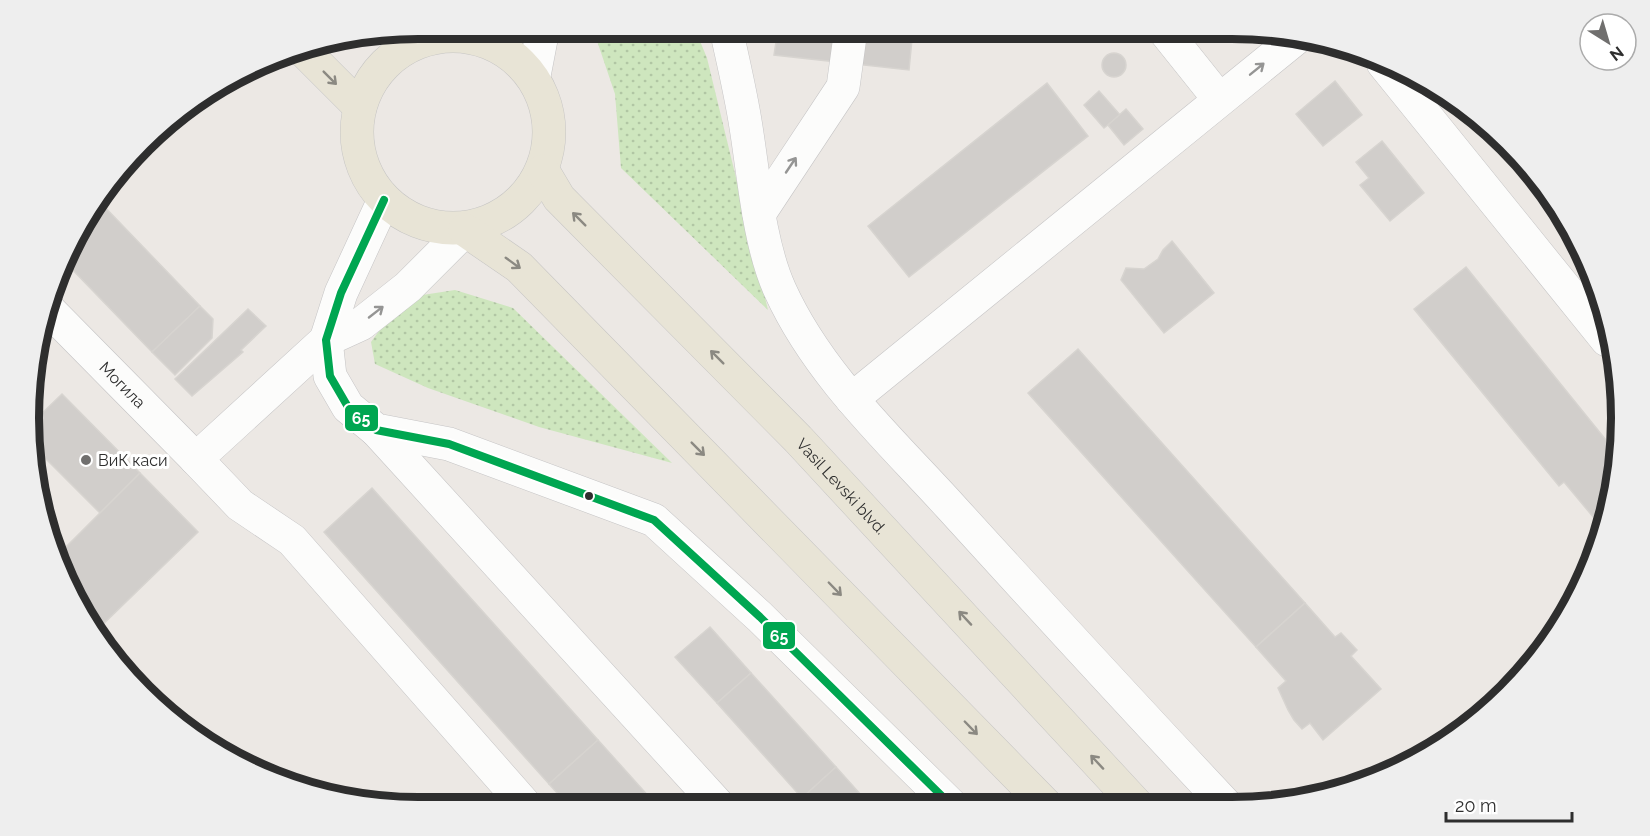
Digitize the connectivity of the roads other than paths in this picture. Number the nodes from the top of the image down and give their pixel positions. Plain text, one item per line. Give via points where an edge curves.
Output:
1 (410, 39) edge
2 (476, 39) edge
3 (541, 39) edge
4 (728, 39) edge
5 (850, 39) edge
6 (1170, 39) edge
7 (1289, 43) edge
8 (308, 55) edge
9 (1392, 75) edge
10 (534, 76) junction
11 (1219, 99) junction
12 (360, 107) junction
13 (543, 171) junction
14 (384, 200) junction
15 (759, 214) junction
16 (465, 230) junction
17 (54, 315) edge
18 (1601, 333) edge
19 (326, 340) junction
20 (852, 399) junction
21 (376, 430) junction
22 (195, 459) junction
23 (518, 797) edge
24 (711, 797) edge
25 (943, 797) edge
26 (1038, 797) edge
27 (1130, 797) edge
28 (1218, 797) edge

1 - 12 main road via 372,80
2 - 10 main road via 498,48
3 - 10 street
4 - 15 street
15 -> 5 street via 843,87
6 - 11 street
11 -> 7 street
8 -> 12 main road
9 - 18 street
10 - 13 main road via 546,109 549,135
11 - 20 street
12 - 14 main road via 357,140 365,172
13 - 16 main road via 517,203 497,218
27 -> 13 main road, Vasil Levski blvd. via 798,439 559,198
14 - 16 main road via 405,216 429,226
14 - 19 street via 341,293
15 - 20 street via 778,287 794,320
19 -> 16 street via 361,324 408,287
16 -> 26 main road via 519,267
17 - 22 street, Могила
19 - 21 street via 330,376 348,407
19 - 22 street
20 - 28 street
21 - 24 street
21 - 25 street via 449,444 654,520 760,617
22 - 23 street, Могила via 240,505 292,540

